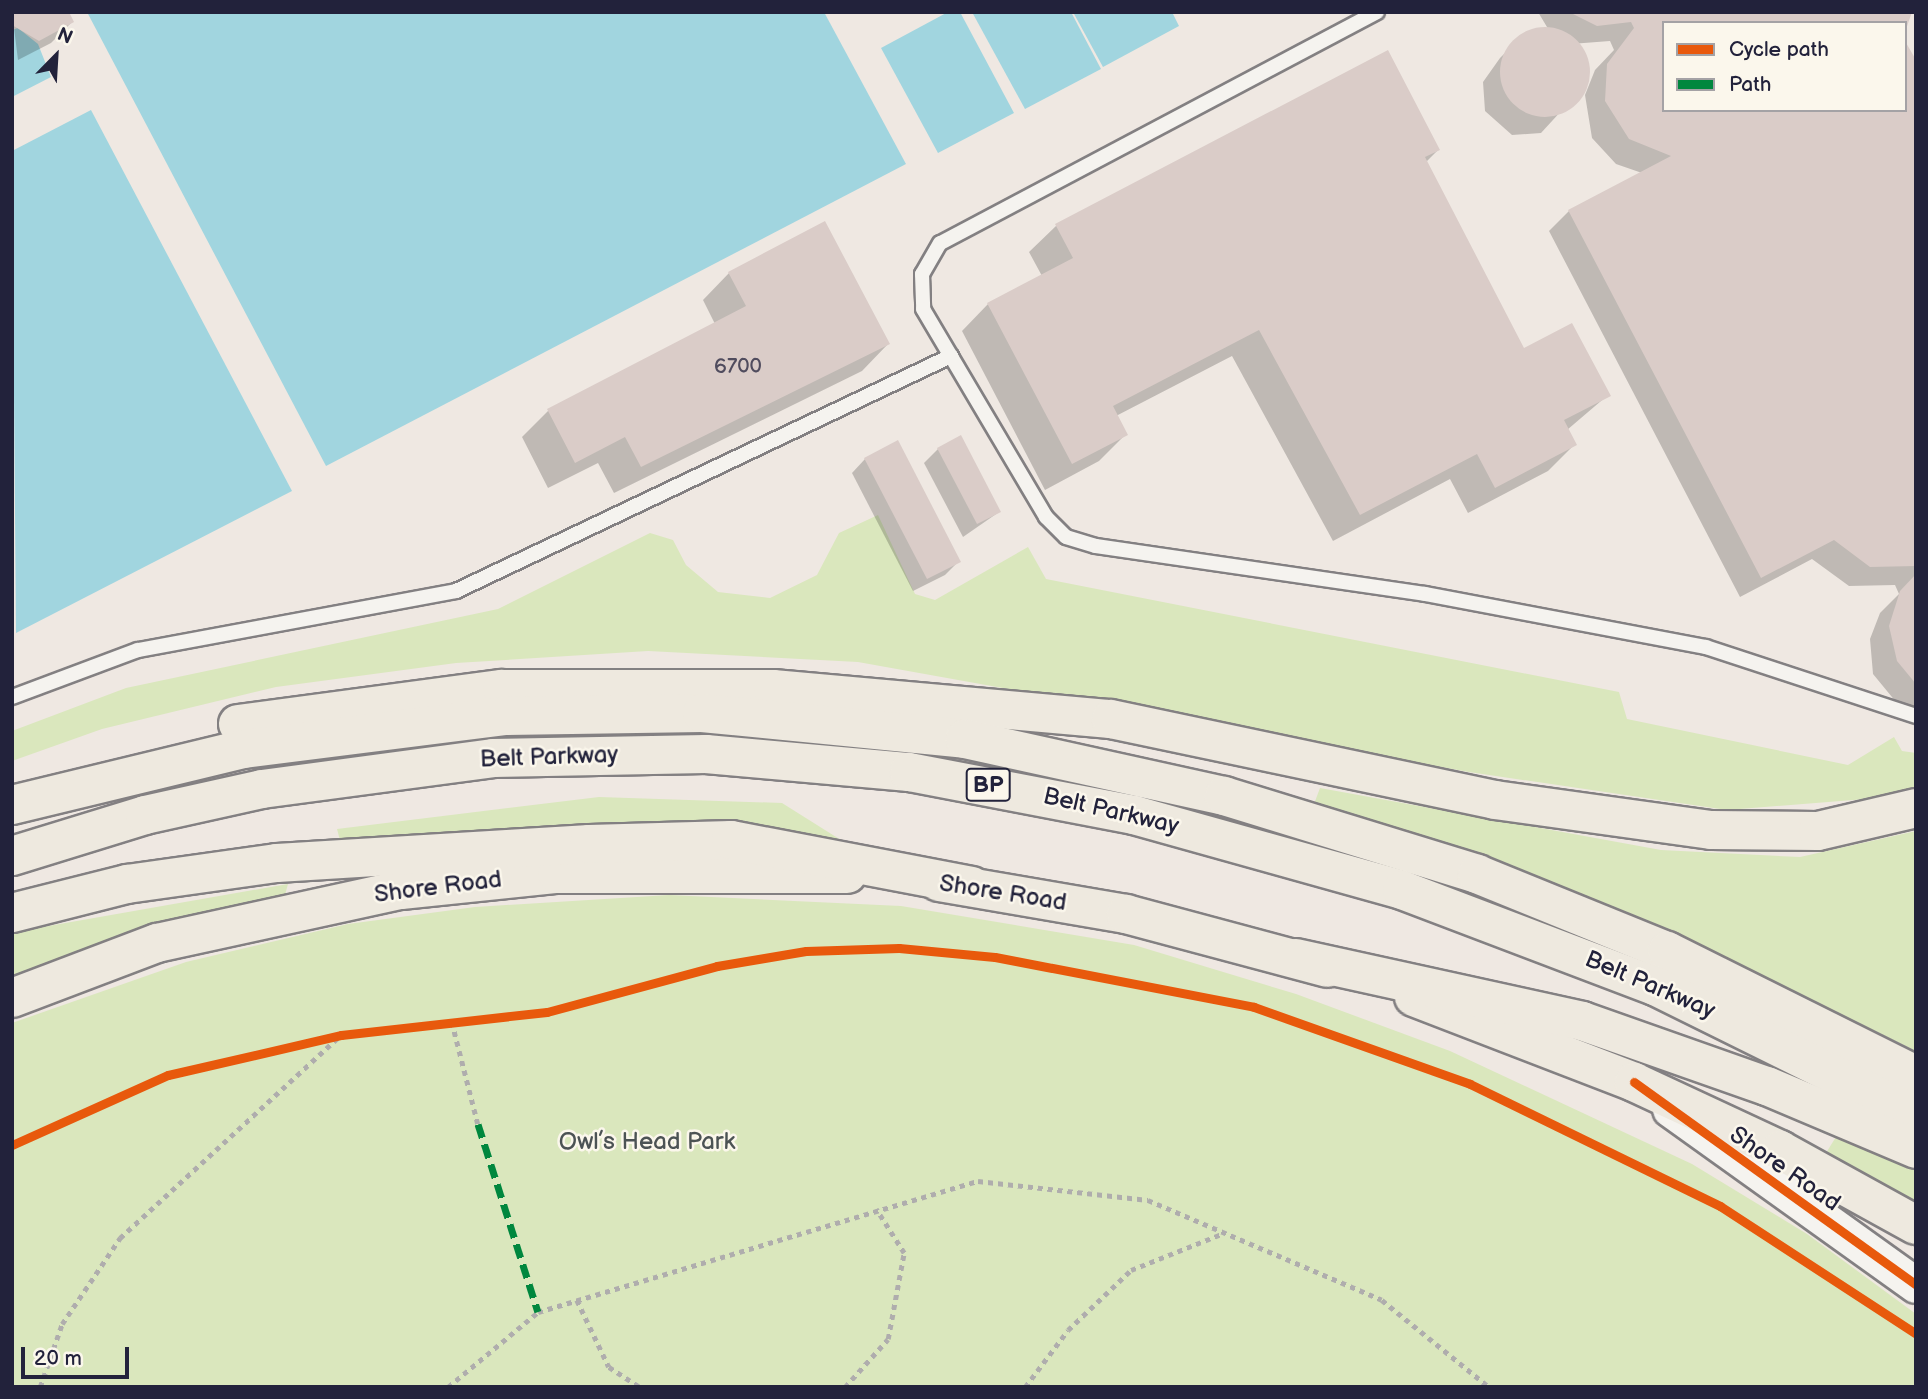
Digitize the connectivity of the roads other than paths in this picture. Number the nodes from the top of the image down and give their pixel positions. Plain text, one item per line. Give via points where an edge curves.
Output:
1 (1377, 12) edge
2 (951, 356) junction
3 (12, 696) edge
4 (1916, 716) edge
5 (12, 802) edge
6 (1916, 808) edge
7 (12, 856) edge
8 (972, 886) junction
9 (12, 913) edge
10 (1296, 958) junction
11 (12, 998) edge
12 (1916, 1075) edge
13 (1634, 1082) junction
14 (1916, 1115) edge
15 (1916, 1149) edge
16 (1916, 1225) edge
17 (1916, 1285) edge

1 - 2 lane via 940,243 922,274 923,309
2 - 3 lane via 456,591 138,650
2 - 4 lane via 1045,517 1066,537 1425,594 1706,647
5 - 6 main road via 170,739 286,715 502,689 644,685 1055,711 1495,800 1711,830 1818,831
5 - 12 main road, Belt Parkway / BP via 244,749 506,716 702,713 965,739 1224,796 1465,870 1667,951
7 - 14 main road, Belt Parkway / BP via 238,793 481,759 706,754 909,772 1134,815 1402,890 1655,986
8 - 9 main road via 731,840 263,864 127,884
8 - 10 main road, Shore Road via 1126,914
8 - 11 main road, Shore Road via 812,872 643,871 479,881 242,920 158,943
10 - 13 main road, Shore Road
10 - 15 main road via 1582,1021 1767,1086
13 - 16 main road via 1780,1150
13 - 17 street, Shore Road

